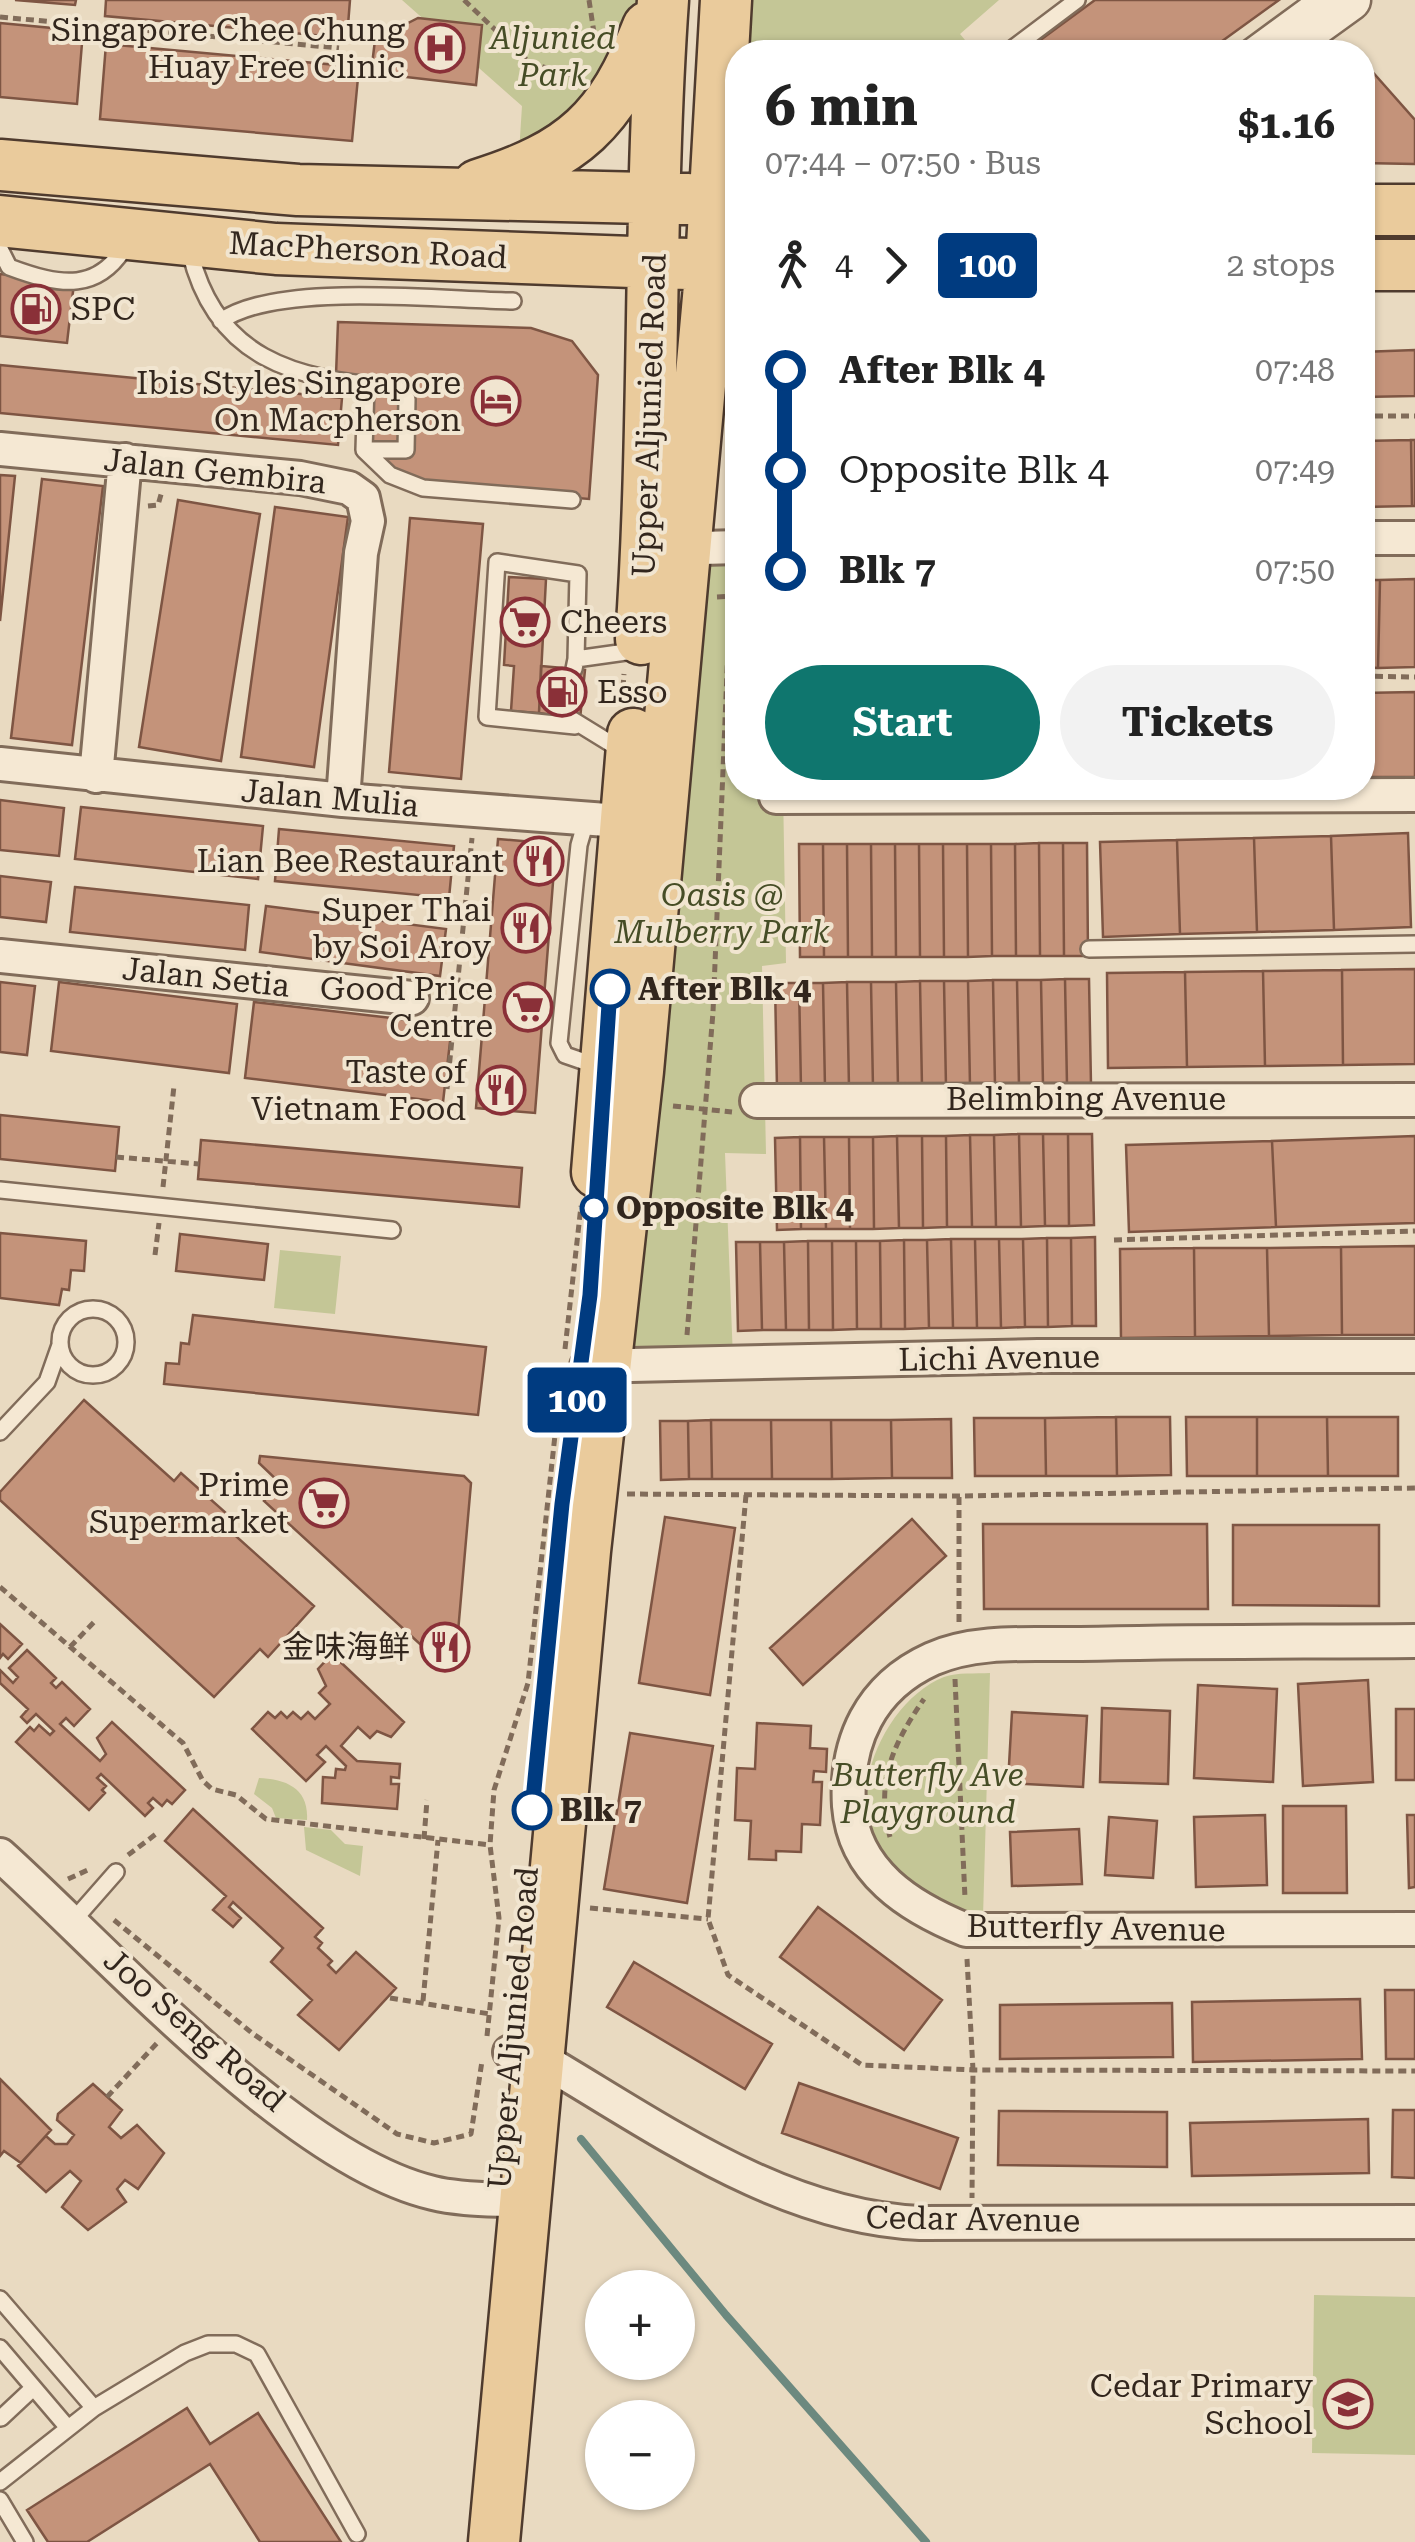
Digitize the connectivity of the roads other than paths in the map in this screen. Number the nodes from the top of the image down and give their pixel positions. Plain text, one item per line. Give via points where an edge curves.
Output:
1 (660, 0) edge
2 (726, 0) edge
3 (1077, 0) edge
4 (1336, 1) edge
5 (726, 40) edge
6 (1024, 40) edge
7 (1265, 40) edge
8 (1292, 40) edge
9 (0, 165) edge
10 (444, 194) junction
11 (654, 198) junction
12 (725, 199) edge
13 (1375, 210) edge
14 (1415, 210) edge
15 (0, 221) edge
16 (133, 232) junction
17 (725, 232) edge
18 (187, 238) junction
19 (0, 250) edge
20 (655, 263) junction
21 (724, 265) edge
22 (1375, 265) edge
23 (1415, 265) edge
24 (1375, 288) edge
25 (1415, 288) edge
26 (514, 301) dead end
27 (221, 320) junction
28 (725, 372) edge
29 (366, 385) junction
30 (698, 402) junction
31 (0, 449) edge
32 (364, 450) junction
33 (125, 460) junction
34 (572, 500) dead end
35 (1375, 538) edge
36 (1415, 538) edge
37 (725, 548) edge
38 (665, 550) junction
39 (632, 662) junction
40 (626, 733) junction
41 (0, 764) edge
42 (96, 776) junction
43 (1375, 794) edge
44 (1415, 794) edge
45 (343, 800) junction
46 (624, 822) junction
47 (1415, 944) edge
48 (1089, 949) dead end
49 (0, 956) edge
50 (412, 998) dead end
51 (637, 1082) junction
52 (1415, 1100) edge
53 (757, 1101) road end
54 (0, 1190) edge
55 (392, 1230) dead end
56 (60, 1345) junction
57 (1415, 1356) edge
58 (592, 1366) junction
59 (79, 1372) junction
60 (47, 1382) junction
61 (0, 1432) edge
62 (1415, 1641) edge
63 (0, 1854) edge
64 (116, 1872) dead end
65 (82, 1911) junction
66 (1415, 1929) edge
67 (513, 2041) junction
68 (511, 2200) junction
69 (1415, 2222) edge
70 (3, 2310) edge
71 (0, 2348) edge
72 (32, 2388) junction
73 (94, 2408) junction
74 (0, 2418) edge
75 (68, 2428) junction
76 (0, 2482) edge
77 (0, 2500) edge
78 (357, 2534) dead end
79 (26, 2542) edge
80 (465, 2542) edge
81 (494, 2542) edge

1 - 10 main road via 625,80 594,124 517,172
1 - 11 main road, Upper Aljunied Road
2 - 5 main road, Upper Aljunied Road
3 - 6 lane
4 - 7 lane
4 - 8 street
9 - 10 main road, MacPherson Road via 298,190
10 - 11 main road, MacPherson Road
11 - 12 main road, MacPherson Road
11 - 20 main road, Upper Aljunied Road
13 - 14 main road
15 - 16 main road, MacPherson Road
16 - 18 main road, MacPherson Road
16 - 19 lane via 116,264 77,282 8,267
17 - 21 main road, Upper Aljunied Road
18 - 20 main road, MacPherson Road via 276,249
18 - 27 lane via 201,286
20 - 21 main road, MacPherson Road
20 - 38 main road, Upper Aljunied Road
21 - 30 main road, Upper Aljunied Road
22 - 23 main road
24 - 25 street
26 - 27 lane via 285,297
27 - 29 lane via 242,343 295,373
28 - 30 main road
29 - 32 lane
29 - 32 lane via 396,387 406,399 406,450
30 - 38 main road, Upper Aljunied Road
31 - 33 street, Jalan Gembira
32 - 34 lane via 390,475 424,488
33 - 42 street
33 - 45 street, Jalan Gembira via 333,483 363,498 368,520
35 - 36 street
37 - 38 street
38 - 39 main road, Upper Aljunied Road
38 - 46 main road, Upper Aljunied Road
39 - 40 main road, Upper Aljunied Road
39 - 40 lane via 574,664 578,574 497,562 487,717 572,721
40 - 46 main road, Upper Aljunied Road
41 - 42 street, Jalan Mulia
42 - 45 street, Jalan Mulia
43 - 44 street
45 - 46 street, Jalan Mulia
46 - 51 main road, Upper Aljunied Road
46 - 51 lane via 579,845 559,1044 564,1055
47 - 48 lane
49 - 50 street, Jalan Setia
51 - 58 main road, Upper Aljunied Road
52 - 53 street, Belimbing Avenue
54 - 55 lane
56 - 59 lane
56 - 59 lane via 62,1330 84,1310 99,1310 123,1327 126,1342 115,1366
56 - 60 lane
57 - 58 street, Lichi Avenue
58 - 67 main road, Upper Aljunied Road via 562,1504
58 - 67 main road, Upper Aljunied Road via 594,1493
59 - 60 lane
60 - 61 lane
62 - 66 street, Butterfly Avenue via 959,1650 928,1660 878,1700 852,1748 846,1785 857,1847 882,1881 936,1919 966,1930
63 - 65 street, Joo Seng Road
64 - 65 lane
65 - 68 street, Joo Seng Road via 238,2077 338,2150 434,2194
67 - 68 main road, Upper Aljunied Road
67 - 69 street, Cedar Avenue via 695,2149 820,2207 869,2220
68 - 80 main road, Upper Aljunied Road
68 - 81 main road, Upper Aljunied Road
70 - 73 lane
71 - 72 lane
72 - 74 lane
72 - 75 lane
73 - 75 lane
73 - 78 lane via 208,2344 236,2344 258,2354
75 - 76 lane
77 - 79 lane

